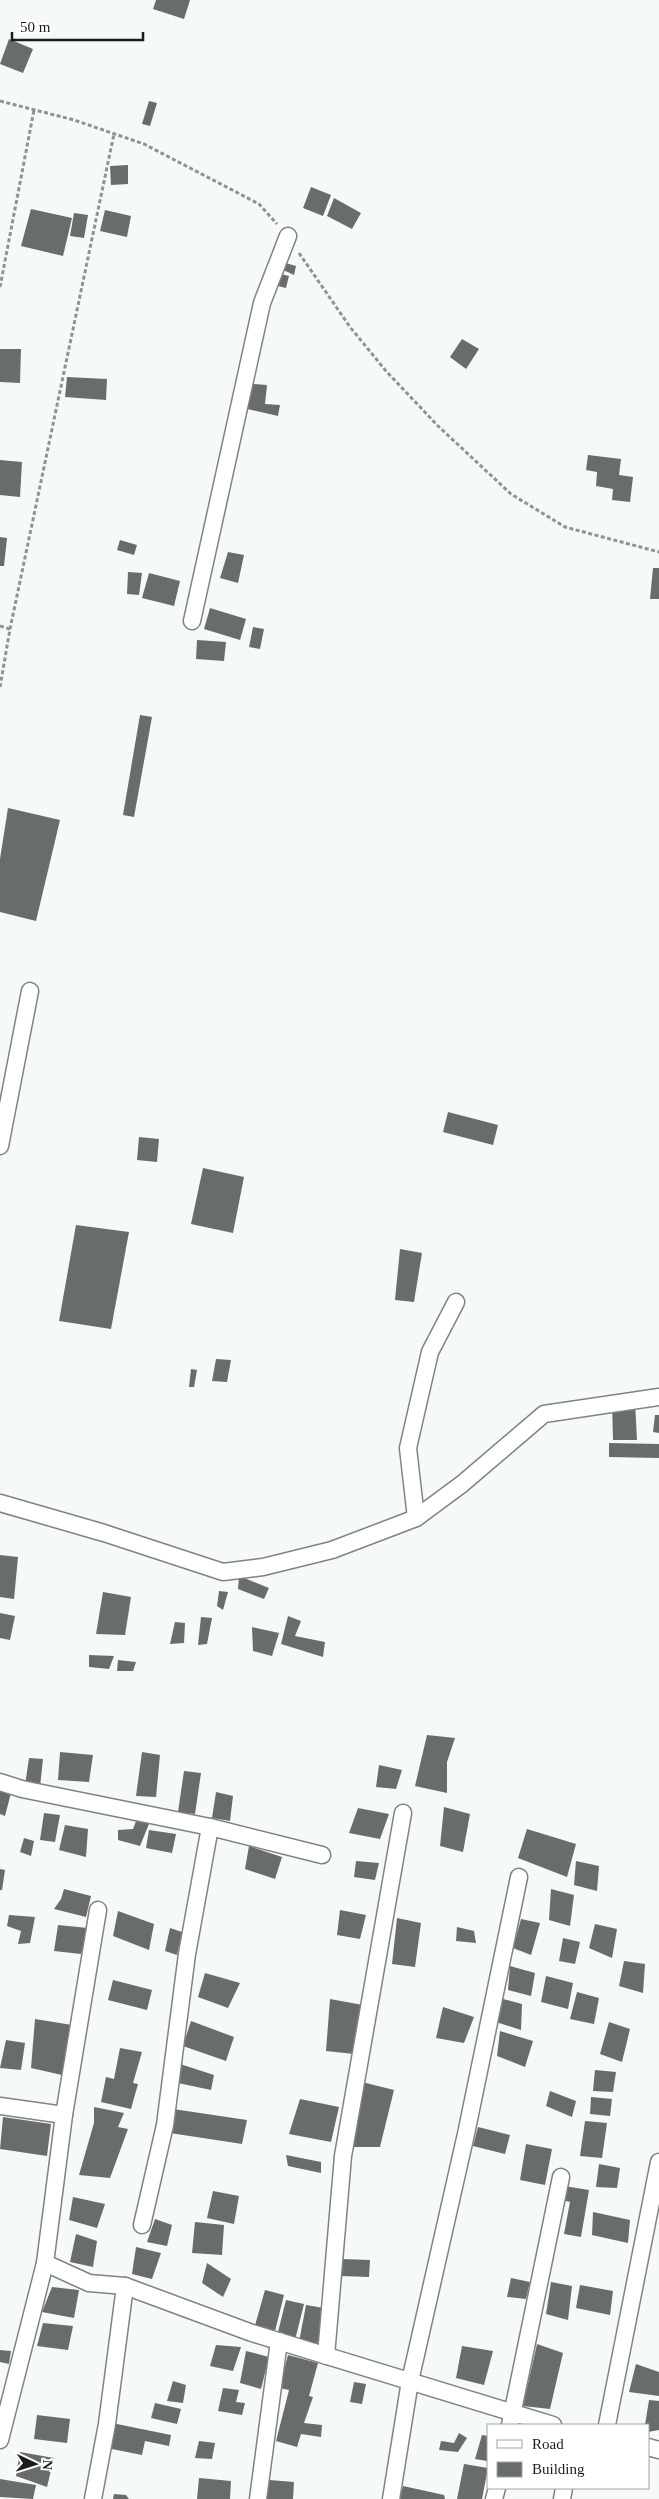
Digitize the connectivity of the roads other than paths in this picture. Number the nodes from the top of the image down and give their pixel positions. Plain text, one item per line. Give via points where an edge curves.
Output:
1 (288, 236) road end
2 (192, 621) dead end
3 (30, 991) dead end
4 (0, 1146) edge
5 (456, 1302) dead end
6 (659, 1397) edge
7 (0, 1503) edge
8 (416, 1518) junction
9 (0, 1782) edge
10 (403, 1813) dead end
11 (210, 1826) junction
12 (322, 1855) dead end
13 (518, 1876) dead end
14 (98, 1910) dead end
15 (0, 2106) edge
16 (64, 2115) junction
17 (659, 2162) edge
18 (561, 2177) dead end
19 (142, 2225) dead end
20 (45, 2263) junction
21 (126, 2286) junction
22 (279, 2342) junction
23 (326, 2356) junction
24 (410, 2381) junction
25 (511, 2419) edge
26 (546, 2424) edge
27 (607, 2424) edge
28 (0, 2440) edge
29 (93, 2499) edge
30 (258, 2499) edge
31 (391, 2499) edge

1 - 2 street via 262,303
3 - 4 street
5 - 8 street via 430,1352 408,1448
6 - 8 street via 544,1414 462,1484
7 - 8 street via 223,1572 263,1567 332,1550
9 - 11 street
10 - 23 street via 343,2156
11 - 12 street
11 - 19 street via 187,1954 166,2125
13 - 24 street via 466,2134
14 - 16 street
15 - 16 street
16 - 20 street
17 - 27 street
18 - 25 street
20 - 21 street via 89,2283
20 - 28 street
21 - 22 street
21 - 29 street
22 - 23 street
22 - 30 street
23 - 24 street
24 - 25 street
24 - 31 street
25 - 26 street

